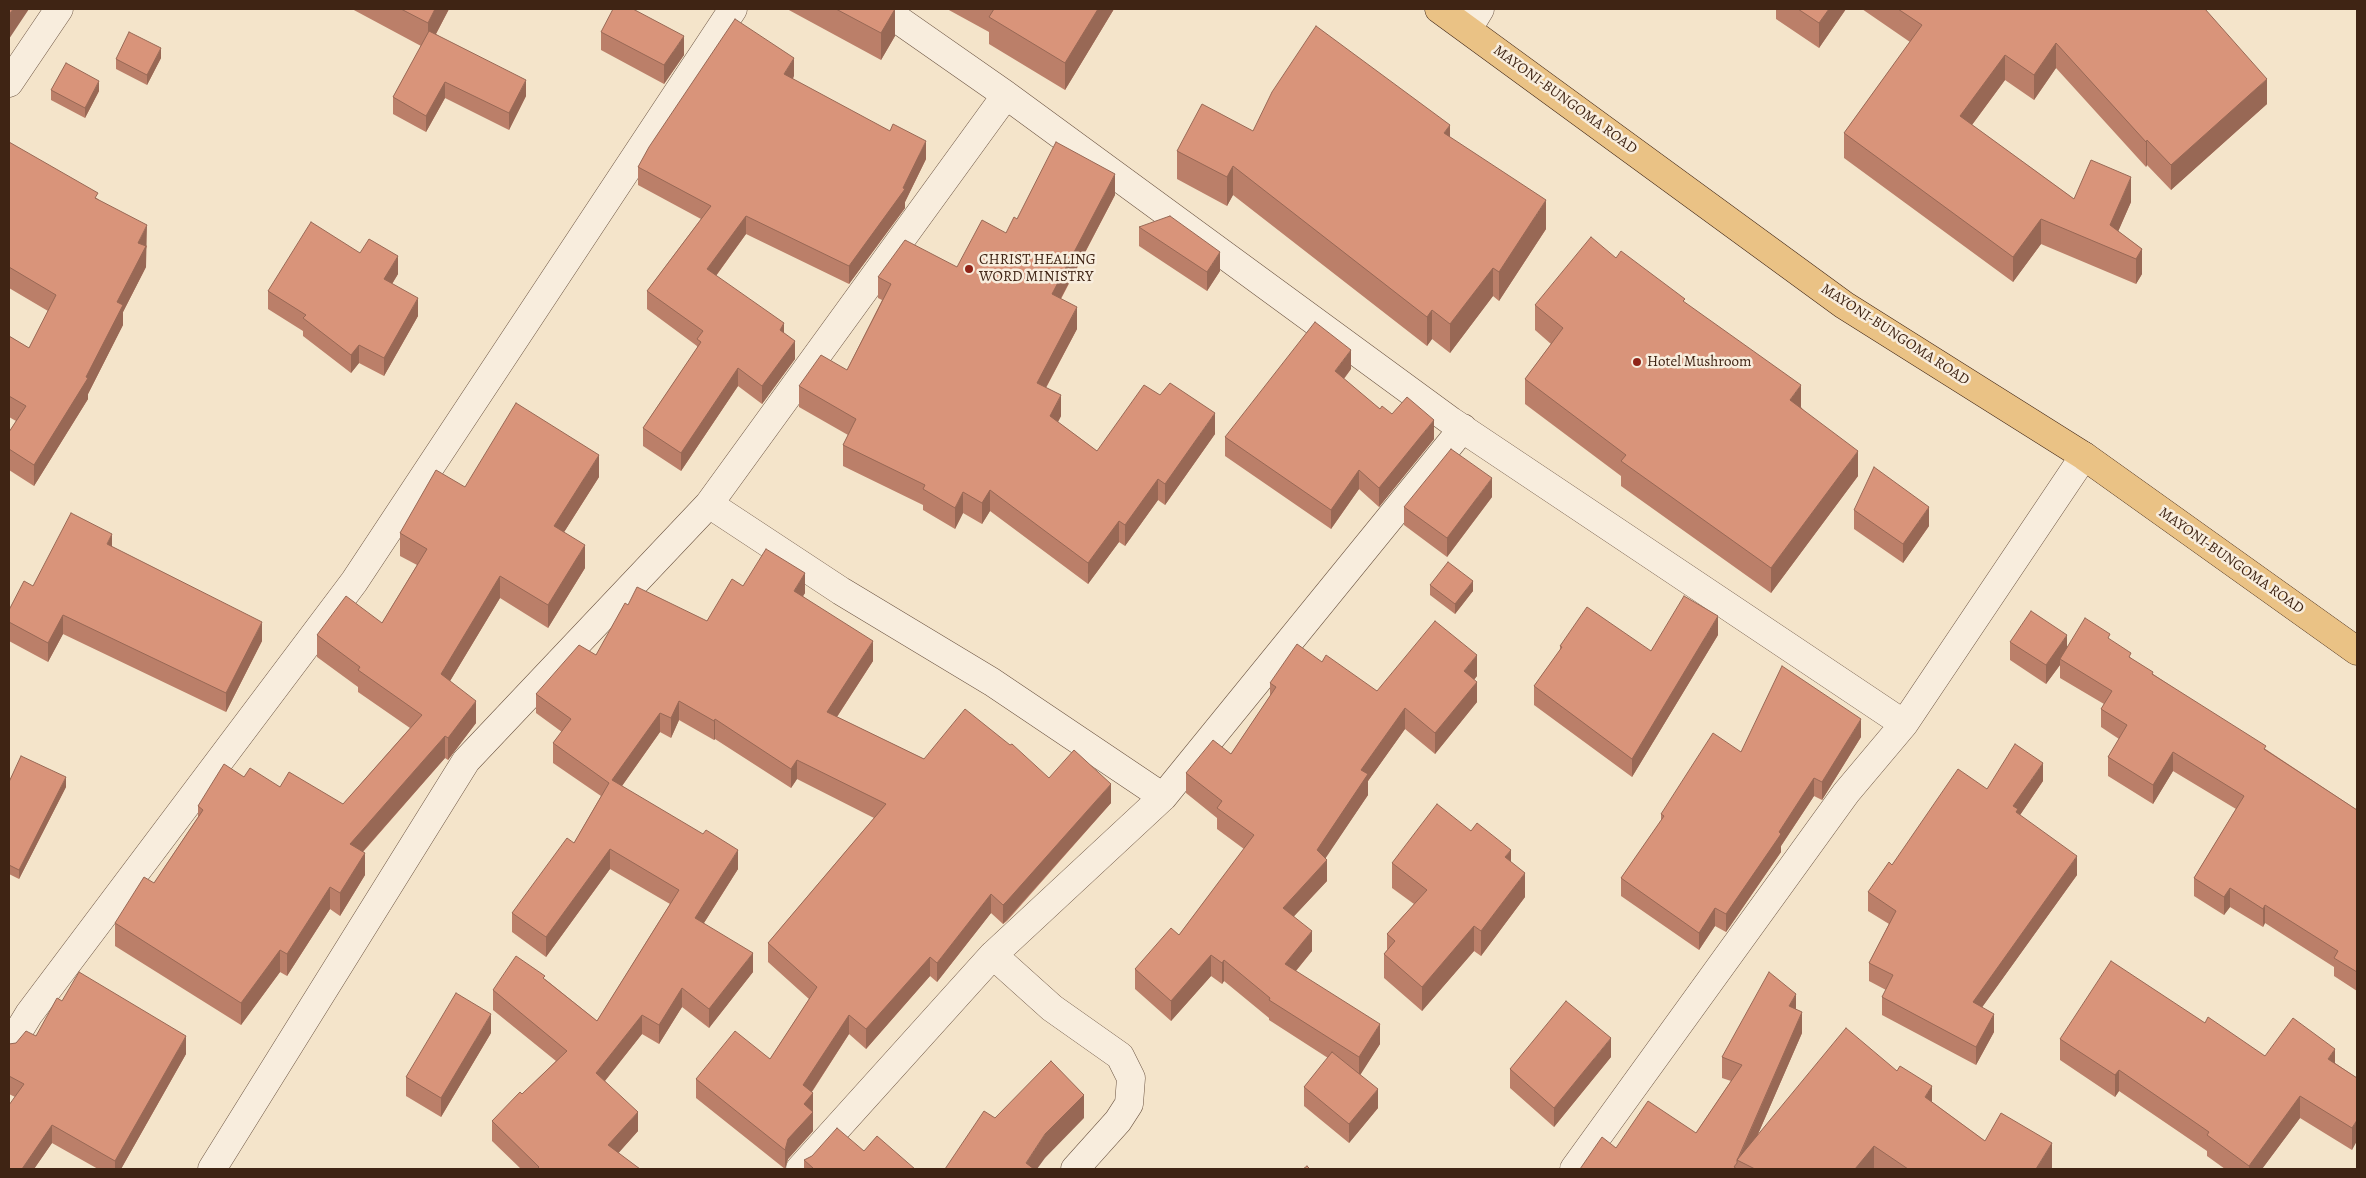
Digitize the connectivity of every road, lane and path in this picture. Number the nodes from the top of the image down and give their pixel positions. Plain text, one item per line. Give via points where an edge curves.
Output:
1 (59, 9) edge
2 (733, 9) edge
3 (884, 9) edge
4 (1440, 9) edge
5 (1474, 19) edge
6 (9, 83) edge
7 (1006, 95) junction
8 (1464, 428) junction
9 (2084, 456) junction
10 (709, 504) junction
11 (2357, 651) edge
12 (1904, 724) junction
13 (1163, 797) junction
14 (993, 956) junction
15 (9, 1048) edge
16 (212, 1169) edge
17 (800, 1169) edge
18 (1075, 1169) edge
19 (1574, 1169) edge

1 - 6 street
2 - 15 street via 354,582 29,1014
3 - 7 street
4 - 5 main road, MAYONI-BUNGOMA ROAD
5 - 9 main road, MAYONI-BUNGOMA ROAD via 1844,305
7 - 8 street
7 - 10 street
8 - 12 street
8 - 13 street
9 - 11 main road, MAYONI-BUNGOMA ROAD
9 - 12 street
10 - 13 street via 841,591 992,682
10 - 16 street via 466,761
12 - 19 street via 1846,793
13 - 14 street
14 - 17 street
14 - 18 street via 1052,1008 1120,1056 1131,1078 1129,1104

